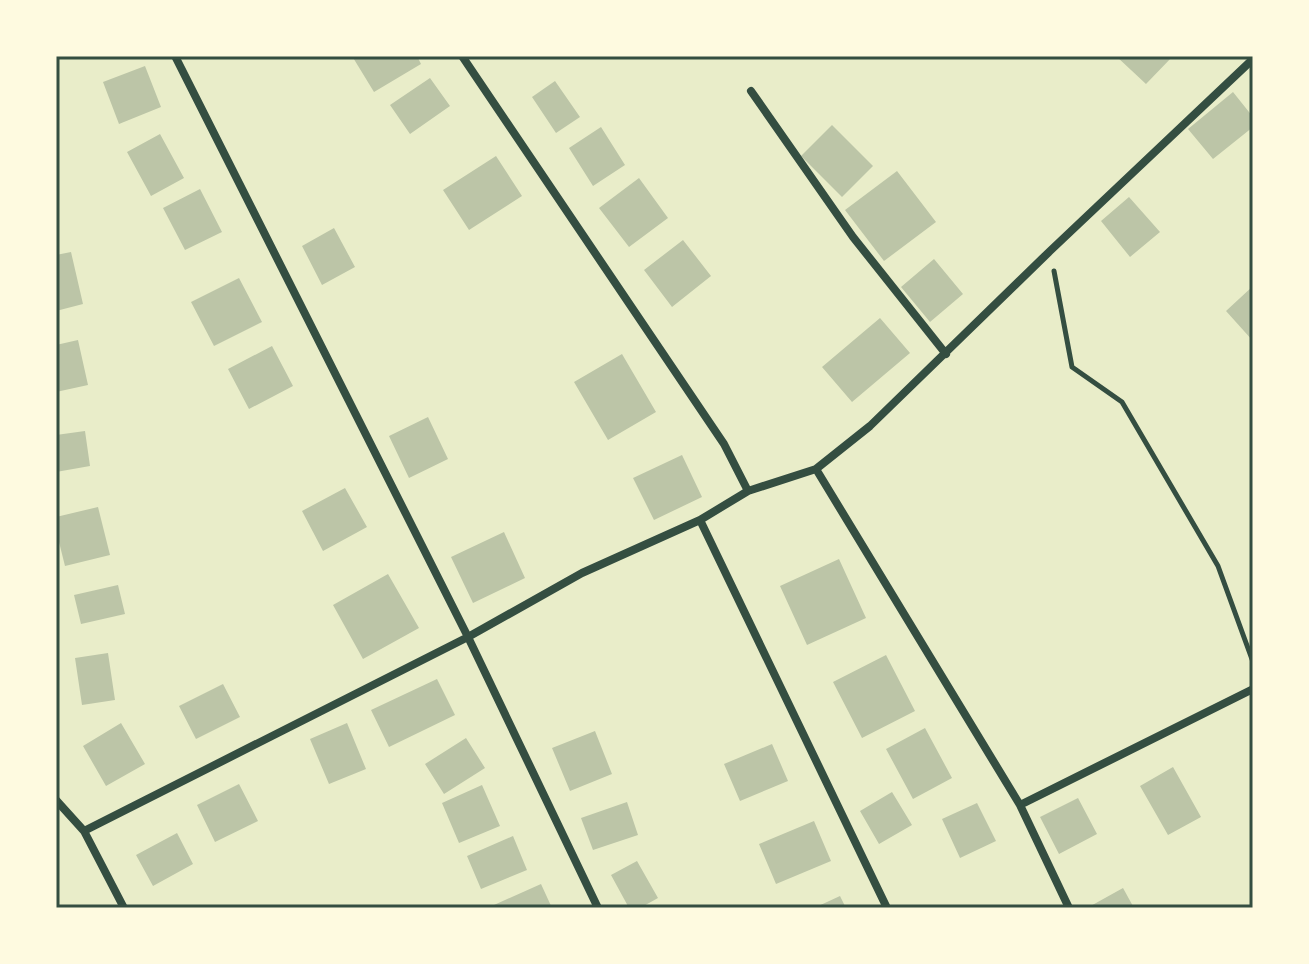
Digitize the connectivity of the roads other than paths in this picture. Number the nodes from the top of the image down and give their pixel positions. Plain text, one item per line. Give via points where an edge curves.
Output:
1 (175, 56) edge
2 (462, 56) edge
3 (1253, 59) edge
4 (751, 91) dead end
5 (946, 354) junction
6 (816, 469) junction
7 (748, 491) junction
8 (700, 520) junction
9 (468, 637) junction
10 (1253, 689) edge
11 (56, 800) edge
12 (1020, 805) junction
13 (84, 831) junction
14 (124, 908) edge
15 (598, 908) edge
16 (887, 908) edge
17 (1069, 908) edge

1 - 9 street
2 - 7 street via 724,444
3 - 5 street
4 - 5 street via 853,237
5 - 6 street
6 - 7 street
6 - 12 street
7 - 8 street
8 - 9 street via 582,573
8 - 16 street
9 - 13 street
9 - 15 street
10 - 12 street
11 - 13 street
12 - 17 street
13 - 14 street

